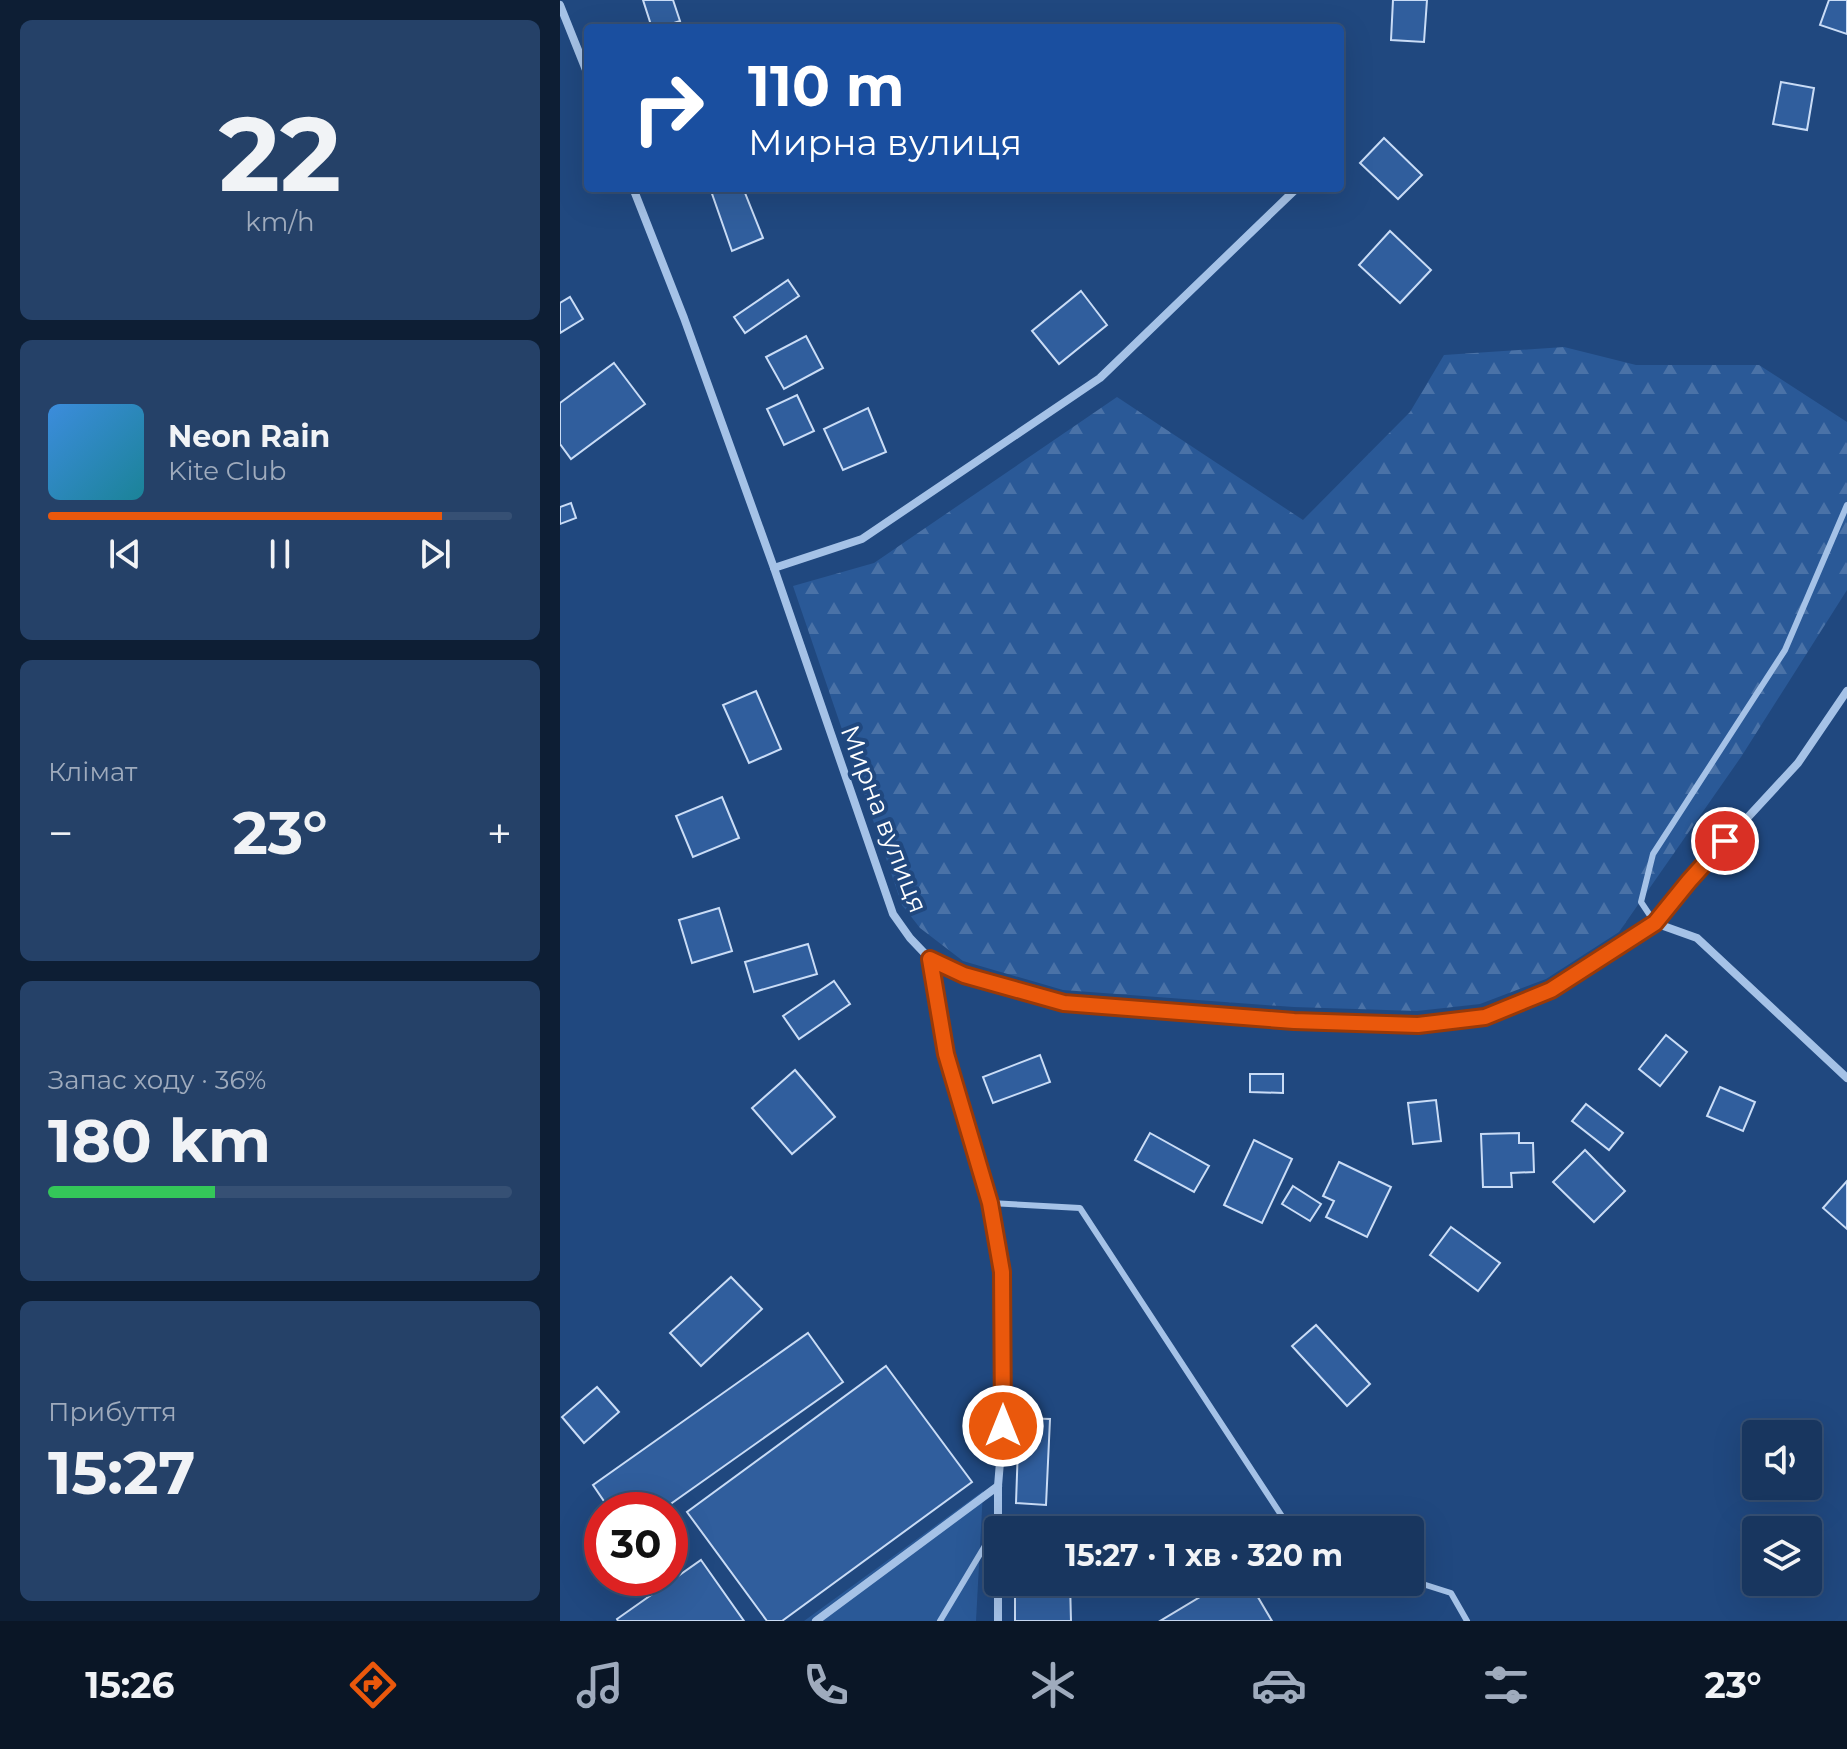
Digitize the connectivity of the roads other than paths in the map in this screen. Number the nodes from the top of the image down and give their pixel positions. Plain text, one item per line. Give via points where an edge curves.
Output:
1 (560, 5) edge
2 (584, 65) edge
3 (635, 192) edge
4 (1293, 192) edge
5 (1847, 505) edge
6 (774, 568) junction
7 (1847, 691) edge
8 (1655, 923) junction
9 (930, 959) junction
10 (1847, 1078) edge
11 (990, 1203) junction
12 (998, 1486) junction
13 (998, 1516) edge
14 (1282, 1516) edge
15 (984, 1550) edge
16 (1424, 1584) edge
17 (998, 1596) edge
18 (816, 1621) edge
19 (940, 1621) edge
20 (998, 1621) edge
21 (1467, 1621) edge

1 - 2 street
3 - 6 street, Мирна вулиця
4 - 6 street via 1100,378 862,539
5 - 8 lane via 1785,650 1653,854 1641,902
6 - 9 street, Мирна вулиця via 893,914
7 - 8 street, Мирна вулиця via 1798,763
8 - 9 street, Мирна вулиця via 1551,990 1485,1017 1418,1025 1064,1003 964,975
8 - 10 street via 1697,938
9 - 11 street via 946,1054
11 - 12 street via 1002,1272
11 - 14 lane via 1080,1208
12 - 13 street
12 - 18 street
15 - 19 lane
16 - 21 lane via 1451,1593
17 - 20 street

